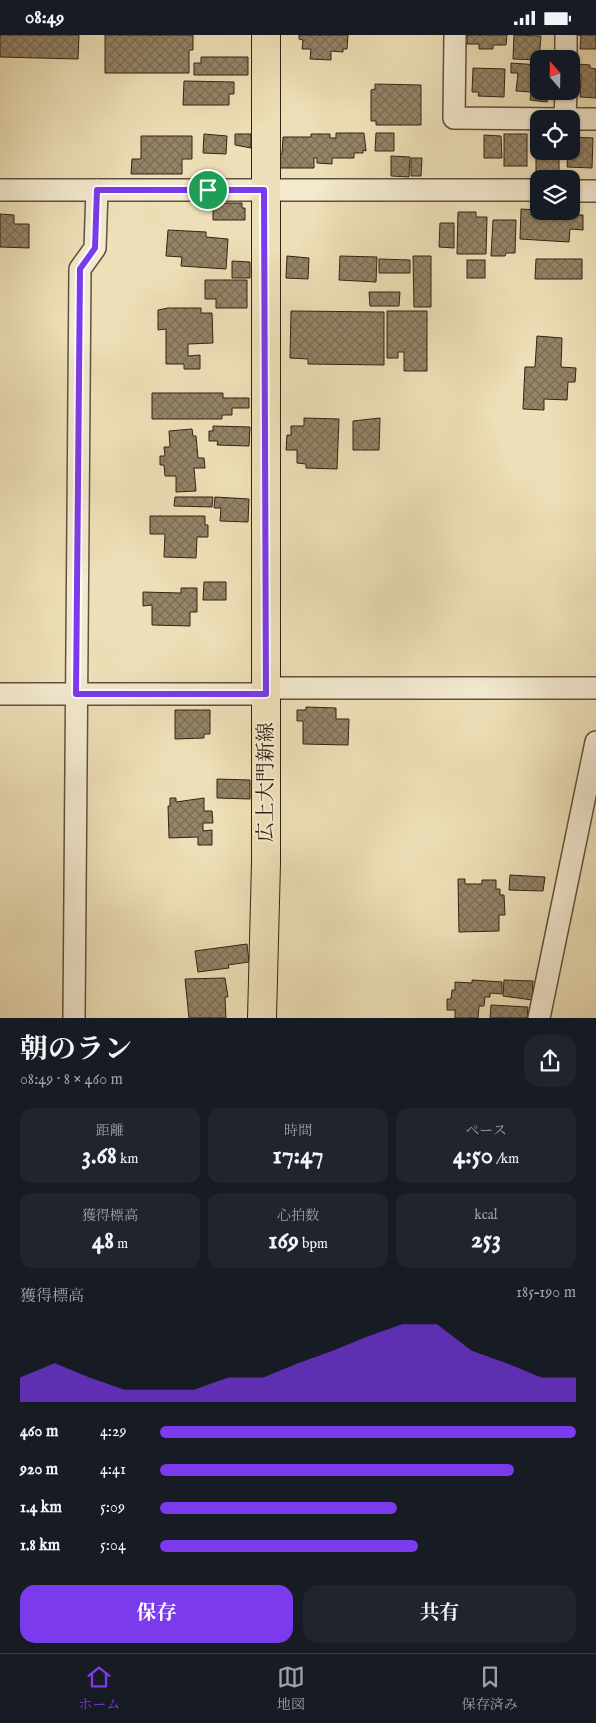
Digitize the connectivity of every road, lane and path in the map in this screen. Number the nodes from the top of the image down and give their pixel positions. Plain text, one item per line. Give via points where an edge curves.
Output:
1 (266, 35) edge
2 (455, 35) edge
3 (566, 35) edge
4 (566, 50) edge
5 (530, 119) edge
6 (580, 119) edge
7 (596, 119) edge
8 (0, 190) edge
9 (97, 190) junction
10 (264, 190) junction
11 (530, 191) edge
12 (580, 191) edge
13 (596, 191) edge
14 (596, 689) edge
15 (266, 691) junction
16 (0, 693) edge
17 (76, 694) junction
18 (596, 742) edge
19 (74, 1018) edge
20 (262, 1018) edge
21 (539, 1018) edge

1 - 10 main road, 広上大門新線
2 - 5 street via 454,118
3 - 4 street
6 - 7 street
8 - 9 street
9 - 10 street
9 - 17 street via 95,248 80,269
10 - 11 street
10 - 15 main road, 広上大門新線
12 - 13 street
14 - 15 street
15 - 17 street
15 - 20 main road, 広上大門新線
16 - 17 street
17 - 19 street
18 - 21 street

